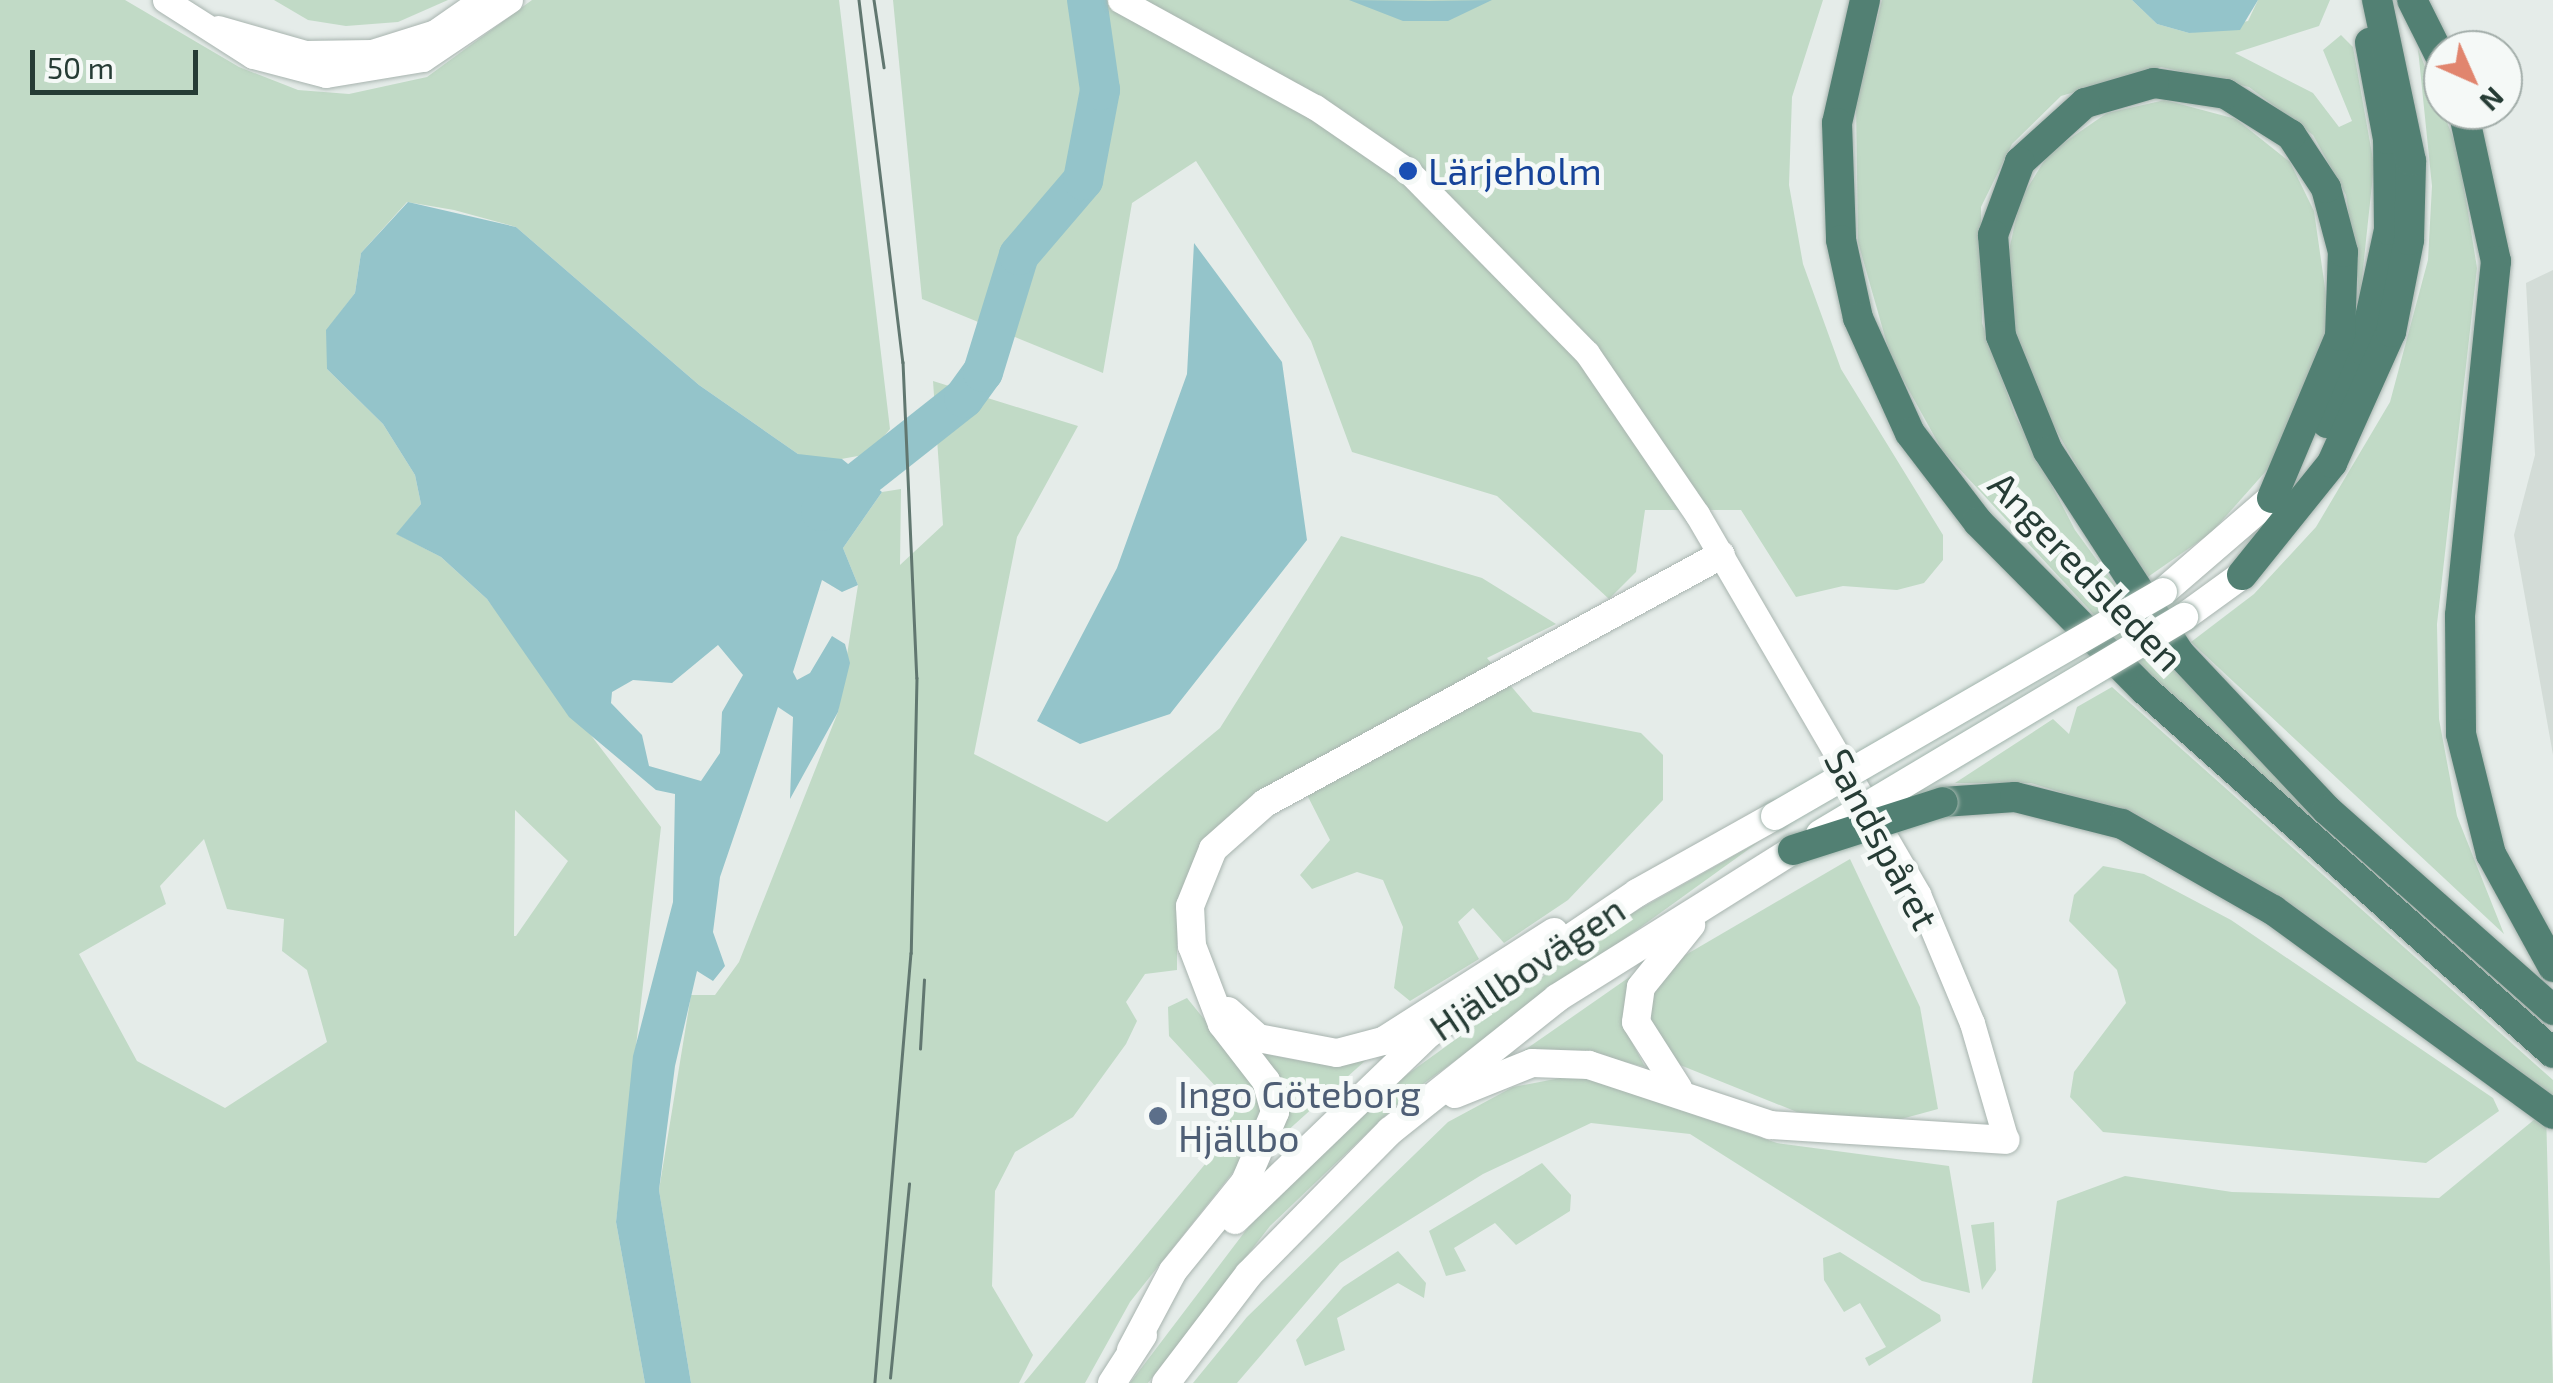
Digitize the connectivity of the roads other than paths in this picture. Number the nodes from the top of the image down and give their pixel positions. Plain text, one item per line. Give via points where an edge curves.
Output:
1 (165, 0) edge
2 (481, 0) edge
3 (510, 0) edge
4 (1120, 0) edge
5 (1865, 0) edge
6 (2356, 0) edge
7 (2377, 0) edge
8 (2412, 0) edge
9 (218, 28) junction
10 (2427, 30) edge
11 (2467, 130) edge
12 (2272, 498) junction
13 (1721, 555) junction
14 (2242, 575) joint
15 (1793, 850) junction
16 (1729, 887) junction
17 (1637, 893) junction
18 (2553, 967) edge
19 (1214, 1004) junction
20 (2553, 1010) edge
21 (2553, 1052) edge
22 (1678, 1088) junction
23 (2553, 1114) edge
24 (1390, 1131) junction
25 (2006, 1140) joint
26 (1131, 1350) junction
27 (1112, 1383) edge
28 (1166, 1383) edge

1 - 9 street
2 - 9 street via 435,32 372,52 305,52
3 - 9 street via 447,48 352,75 282,67
4 - 13 street, Sandspåret via 1315,107 1438,197 1588,353
5 - 21 highway, Angeredsleden via 1836,123 1841,240 1858,318 1910,432 1978,522 2145,690
6 - 12 highway via 2388,139 2382,276 2347,389
7 - 14 highway via 2411,161 2409,240 2391,332 2327,472
8 - 10 highway
11 - 18 highway via 2496,261 2460,615 2461,734 2491,854
12 - 17 main road, Hjällbovägen, bridge via 2163,592
12 - 20 highway via 2324,390 2342,323 2343,252 2326,188 2282,126 2226,94 2154,83 2085,103 2020,162 1993,235 2001,336 2048,451 2180,654 2326,810
13 - 19 main road via 1238,822 1213,849 1190,906 1192,946
13 - 25 street, Sandspåret via 1918,894 1972,1022
14 - 15 main road, Hjällbovägen, bridge via 2184,617
15 - 16 main road, Hjällbovägen
15 - 23 highway, bridge via 1943,802 2015,796 2122,824 2288,920
16 - 22 main road via 1641,987 1636,1022
16 - 24 main road, Hjällbovägen via 1557,998
17 - 19 main road via 1520,948 1383,1041 1337,1053 1297,1050 1258,1038
17 - 26 main road, Hjällbovägen via 1428,1034 1321,1129 1214,1242
19 - 26 main road via 1276,1112 1260,1157 1172,1270
22 - 24 main road via 1615,1069 1532,1063
22 - 25 main road via 1770,1125
24 - 28 main road, Hjällbovägen via 1249,1274
26 - 27 main road, Hjällbovägen

